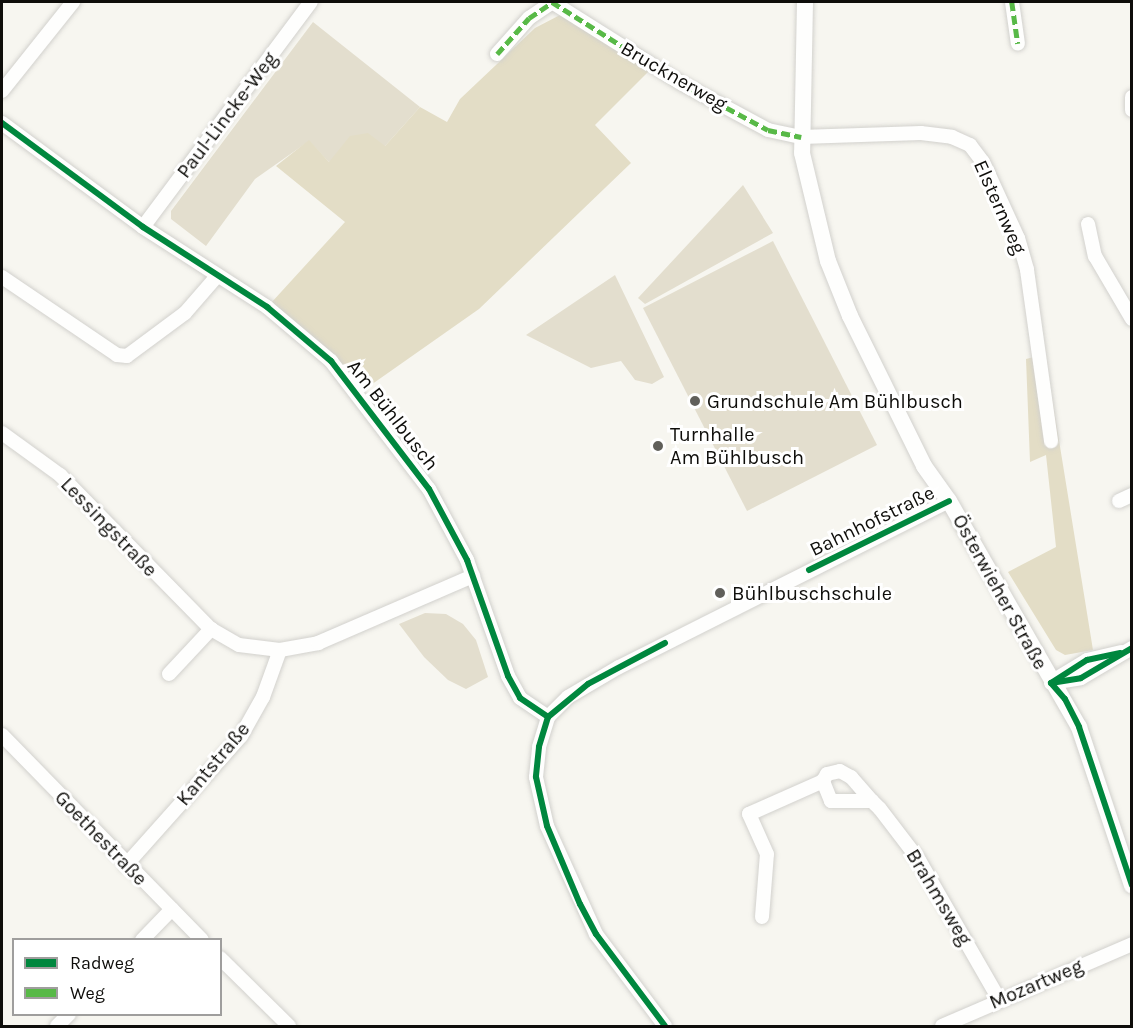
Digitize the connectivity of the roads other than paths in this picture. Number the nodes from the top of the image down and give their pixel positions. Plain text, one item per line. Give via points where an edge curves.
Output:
1 (73, 2) edge
2 (311, 2) edge
3 (552, 2) edge
4 (805, 2) edge
5 (1012, 2) edge
6 (1018, 44) dead end
7 (496, 54) dead end
8 (2, 91) edge
9 (1131, 97) edge
10 (1131, 110) edge
11 (2, 123) edge
12 (801, 137) junction
13 (1088, 224) dead end
14 (143, 227) junction
15 (218, 275) junction
16 (2, 277) edge
17 (1131, 318) edge
18 (2, 433) edge
19 (1051, 441) dead end
20 (950, 501) junction
21 (473, 576) junction
22 (211, 629) junction
23 (280, 650) junction
24 (1127, 650) edge
25 (169, 674) dead end
26 (1051, 683) junction
27 (548, 717) junction
28 (3, 740) edge
29 (823, 781) junction
30 (872, 801) junction
31 (126, 865) junction
32 (1131, 885) edge
33 (172, 909) junction
34 (762, 917) dead end
35 (143, 938) edge
36 (201, 938) edge
37 (1131, 944) edge
38 (222, 960) edge
39 (999, 999) junction
40 (289, 1026) edge
41 (665, 1026) edge
42 (942, 1026) edge

1 - 8 street
2 - 14 street, Paul-Lincke-Weg
3 - 7 street, Brucknerweg via 529,18
3 - 12 street, Brucknerweg via 679,82 768,130
4 - 12 street, Österwieher Straße
5 - 6 street
9 - 10 street
11 - 14 street, Am Bühlbusch
12 - 19 street, Elsternweg via 921,134 952,137 970,145 1018,238 1027,270
12 - 20 street, Österwieher Straße via 806,183 828,261 863,344 905,421 934,461
13 - 17 street via 1095,256
14 - 15 street, Am Bühlbusch
15 - 16 street via 185,313 127,356 117,355
15 - 21 street, Am Bühlbusch via 280,317 331,362 429,489
18 - 22 street, Lessingstraße via 60,475
20 - 26 street, Österwieher Straße
20 - 27 street, Bahnhofstraße via 619,667 568,697
21 - 23 street, Lessingstraße via 318,643
21 - 27 street, Am Bühlbusch via 508,676 520,698
22 - 23 street, Lessingstraße via 239,645
22 - 25 street
23 - 31 street, Kantstraße via 263,697 241,736
24 - 26 street via 1081,678
26 - 32 street, Österwieher Straße via 1065,699 1078,727
27 - 41 street, Bahnhofstraße via 536,777 547,826 596,934
28 - 31 street, Goethestraße
29 - 30 street via 831,801
29 - 30 street, Brahmsweg via 827,774 840,771 851,777
29 - 34 street, Brahmsweg via 749,814 767,854
30 - 39 street, Brahmsweg via 919,860
31 - 33 street, Goethestraße
33 - 35 street
33 - 36 street, Goethestraße
37 - 39 street, Mozartweg
38 - 40 street
39 - 42 street, Mozartweg

